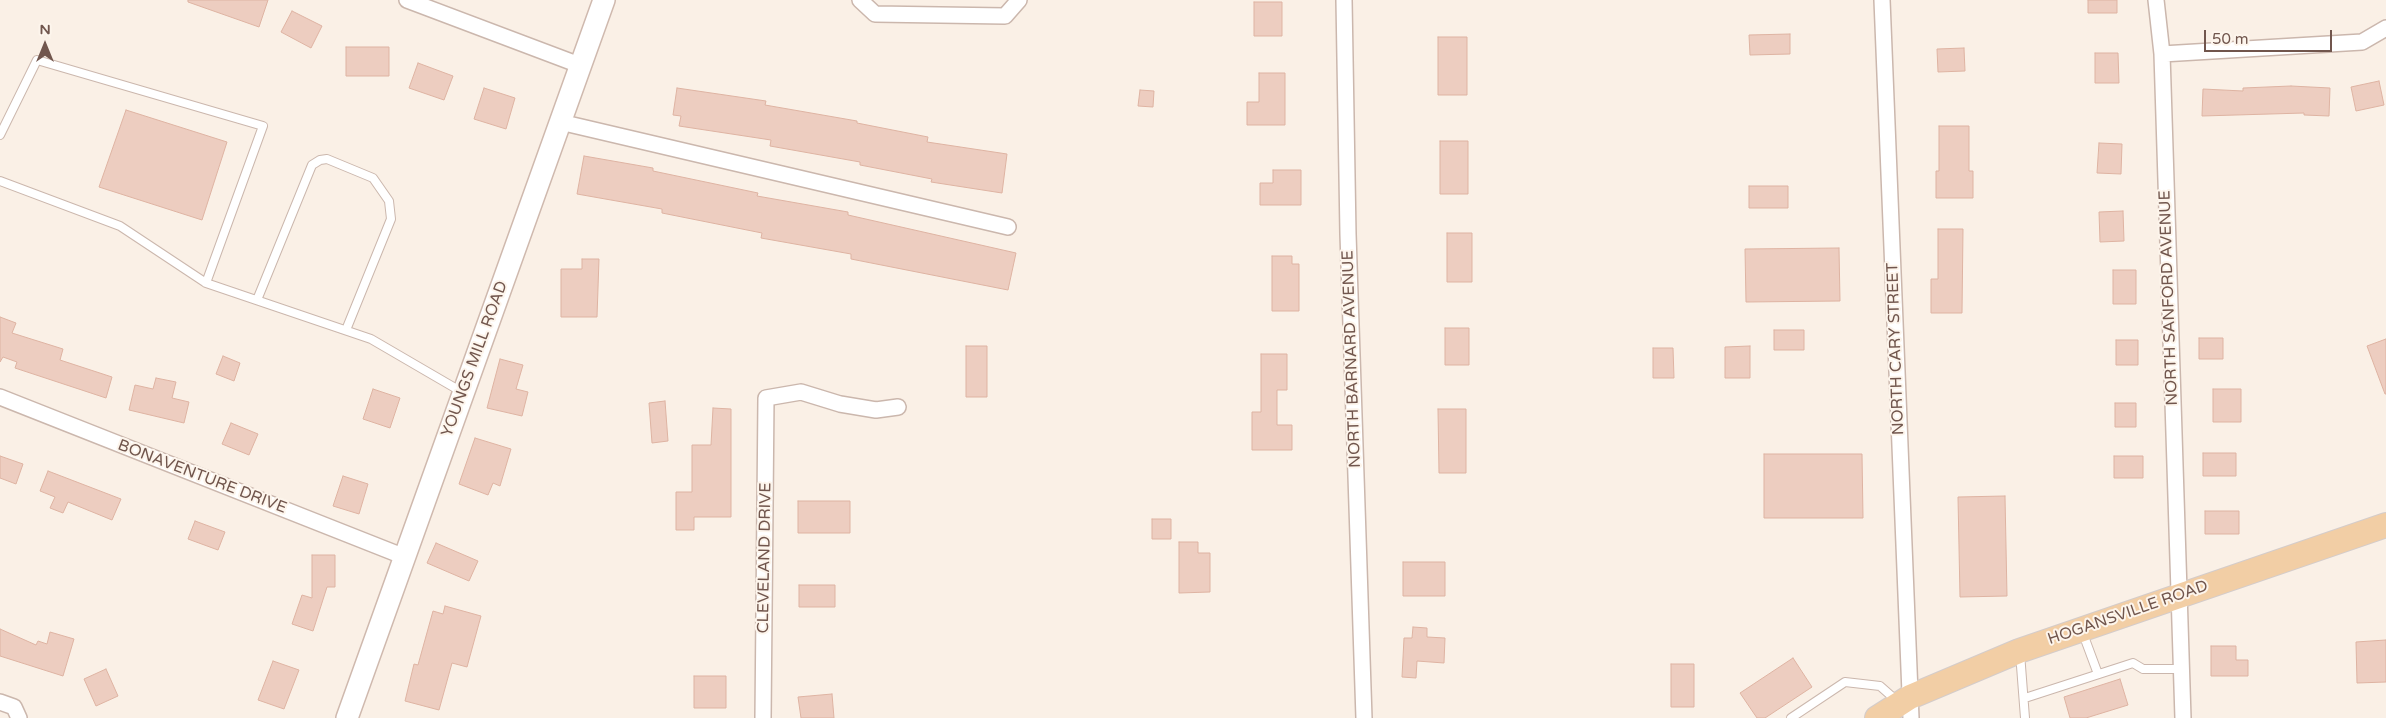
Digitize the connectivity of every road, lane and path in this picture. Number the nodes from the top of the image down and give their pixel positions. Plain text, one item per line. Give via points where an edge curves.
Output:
1 (407, 0) edge
2 (604, 0) edge
3 (860, 0) edge
4 (1019, 0) edge
5 (1344, 0) edge
6 (1882, 0) edge
7 (2156, 0) edge
8 (2386, 28) edge
9 (2162, 54) junction
10 (582, 66) junction
11 (560, 122) junction
12 (0, 135) edge
13 (0, 181) edge
14 (1008, 227) dead end
15 (206, 283) junction
16 (257, 300) junction
17 (346, 330) junction
18 (462, 392) junction
19 (0, 398) edge
20 (898, 407) dead end
21 (2386, 525) edge
22 (404, 557) junction
23 (2178, 597) junction
24 (2081, 630) junction
25 (2019, 651) junction
26 (2182, 669) junction
27 (2098, 674) junction
28 (2024, 698) junction
29 (0, 702) edge
30 (1907, 706) edge
31 (20, 718) edge
32 (347, 718) edge
33 (763, 718) edge
34 (1364, 718) edge
35 (1791, 718) edge
36 (1877, 718) edge
37 (2025, 718) edge
38 (2183, 718) edge

1 - 10 street
2 - 10 street, YOUNGS MILL ROAD
3 - 4 street via 875,14 1005,16
5 - 34 street, NORTH BARNARD AVENUE via 1348,234
6 - 30 street, NORTH CARY STREET
7 - 9 street, NORTH SANFORD AVENUE
8 - 9 street via 2362,42
9 - 23 street, NORTH SANFORD AVENUE
10 - 11 street, YOUNGS MILL ROAD
11 - 14 street
11 - 18 street, YOUNGS MILL ROAD
12 - 15 lane via 37,60 262,126
13 - 15 lane via 120,226
15 - 16 lane
16 - 17 lane
16 - 17 lane via 312,165 327,159 374,178 389,201 390,219
17 - 18 lane via 371,339
18 - 22 street, YOUNGS MILL ROAD
19 - 22 street, BONAVENTURE DRIVE
20 - 33 street, CLEVELAND DRIVE via 876,410 840,404 801,392 766,398
21 - 23 main road, HOGANSVILLE ROAD
22 - 32 street, YOUNGS MILL ROAD
23 - 24 main road, HOGANSVILLE ROAD
23 - 26 street, NORTH SANFORD AVENUE
24 - 25 main road, HOGANSVILLE ROAD
24 - 27 lane
25 - 28 lane
25 - 30 main road, HOGANSVILLE ROAD
26 - 27 lane via 2143,669 2133,664
26 - 38 street, NORTH SANFORD AVENUE
27 - 28 lane
28 - 37 lane
29 - 31 street via 14,707
30 - 35 lane via 1880,686 1844,682
30 - 36 main road, HOGANSVILLE ROAD

